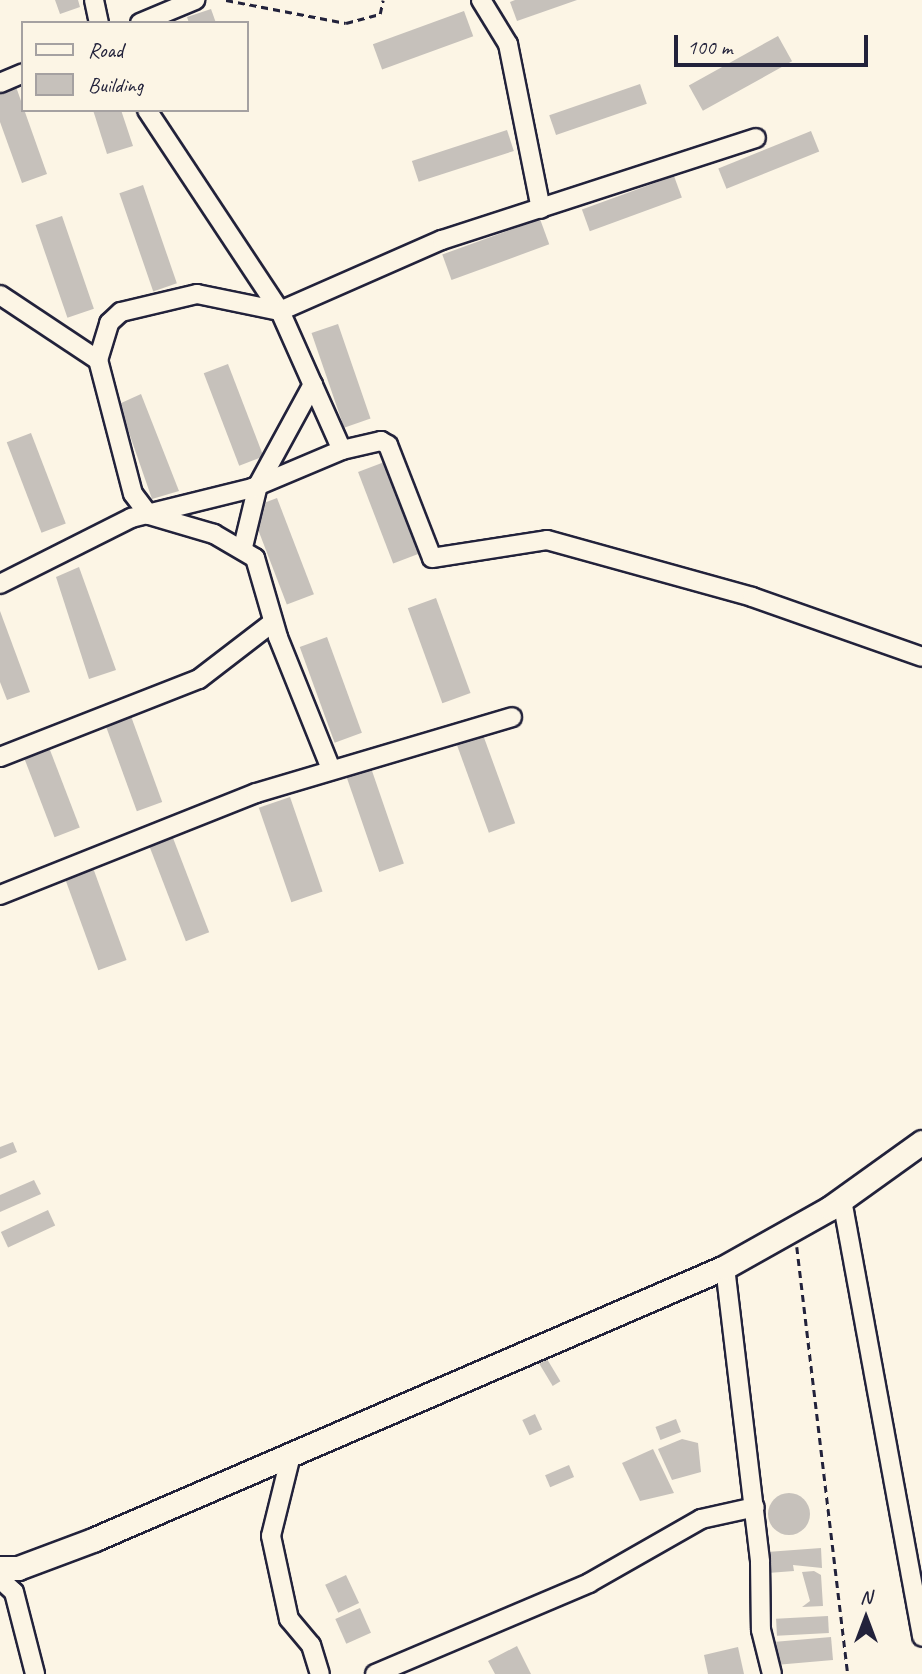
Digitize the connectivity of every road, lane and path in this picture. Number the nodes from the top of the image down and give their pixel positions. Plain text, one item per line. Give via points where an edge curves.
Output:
1 (94, 0) edge
2 (195, 0) edge
3 (226, 0) edge
4 (383, 0) edge
5 (481, 0) edge
6 (99, 21) edge
7 (145, 21) edge
8 (21, 74) edge
9 (0, 83) edge
10 (148, 112) edge
11 (755, 138) dead end
12 (541, 209) junction
13 (0, 295) edge
14 (280, 312) junction
15 (98, 360) junction
16 (313, 384) junction
17 (342, 450) junction
18 (258, 485) junction
19 (149, 515) junction
20 (243, 547) junction
21 (0, 584) edge
22 (273, 622) junction
23 (922, 657) edge
24 (512, 717) dead end
25 (2, 761) edge
26 (331, 769) junction
27 (0, 895) edge
28 (922, 1142) edge
29 (842, 1200) junction
30 (794, 1230) junction
31 (725, 1267) junction
32 (291, 1455) junction
33 (755, 1507) junction
34 (0, 1568) edge
35 (0, 1579) edge
36 (922, 1637) edge
37 (35, 1674) edge
38 (320, 1674) edge
39 (375, 1674) edge
40 (772, 1674) edge
41 (848, 1674) edge

1 - 6 street
2 - 7 street
3 - 4 path via 346,23 380,14
5 - 12 street via 508,44
8 - 9 street
10 - 14 street
11 - 12 street
12 - 14 street via 442,240
13 - 15 street
14 - 15 street via 197,294 121,312 109,323
14 - 16 street
15 - 19 street via 133,494
16 - 17 street
16 - 18 street
17 - 18 street
17 - 23 street via 381,441 388,445 432,558 547,540 752,597
18 - 19 street
18 - 20 street
19 - 20 street
19 - 21 street
20 - 22 street via 255,558
22 - 25 street via 199,679
22 - 26 street
24 - 26 street
26 - 27 street
28 - 29 main road
29 - 30 main road
29 - 36 street
30 - 31 main road
30 - 41 path
31 - 32 main road
31 - 33 street
32 - 34 main road via 96,1539 18,1568
32 - 38 street via 271,1536 289,1619 311,1645
33 - 39 street via 701,1519 589,1583
33 - 40 street via 761,1630
35 - 37 street via 14,1592

